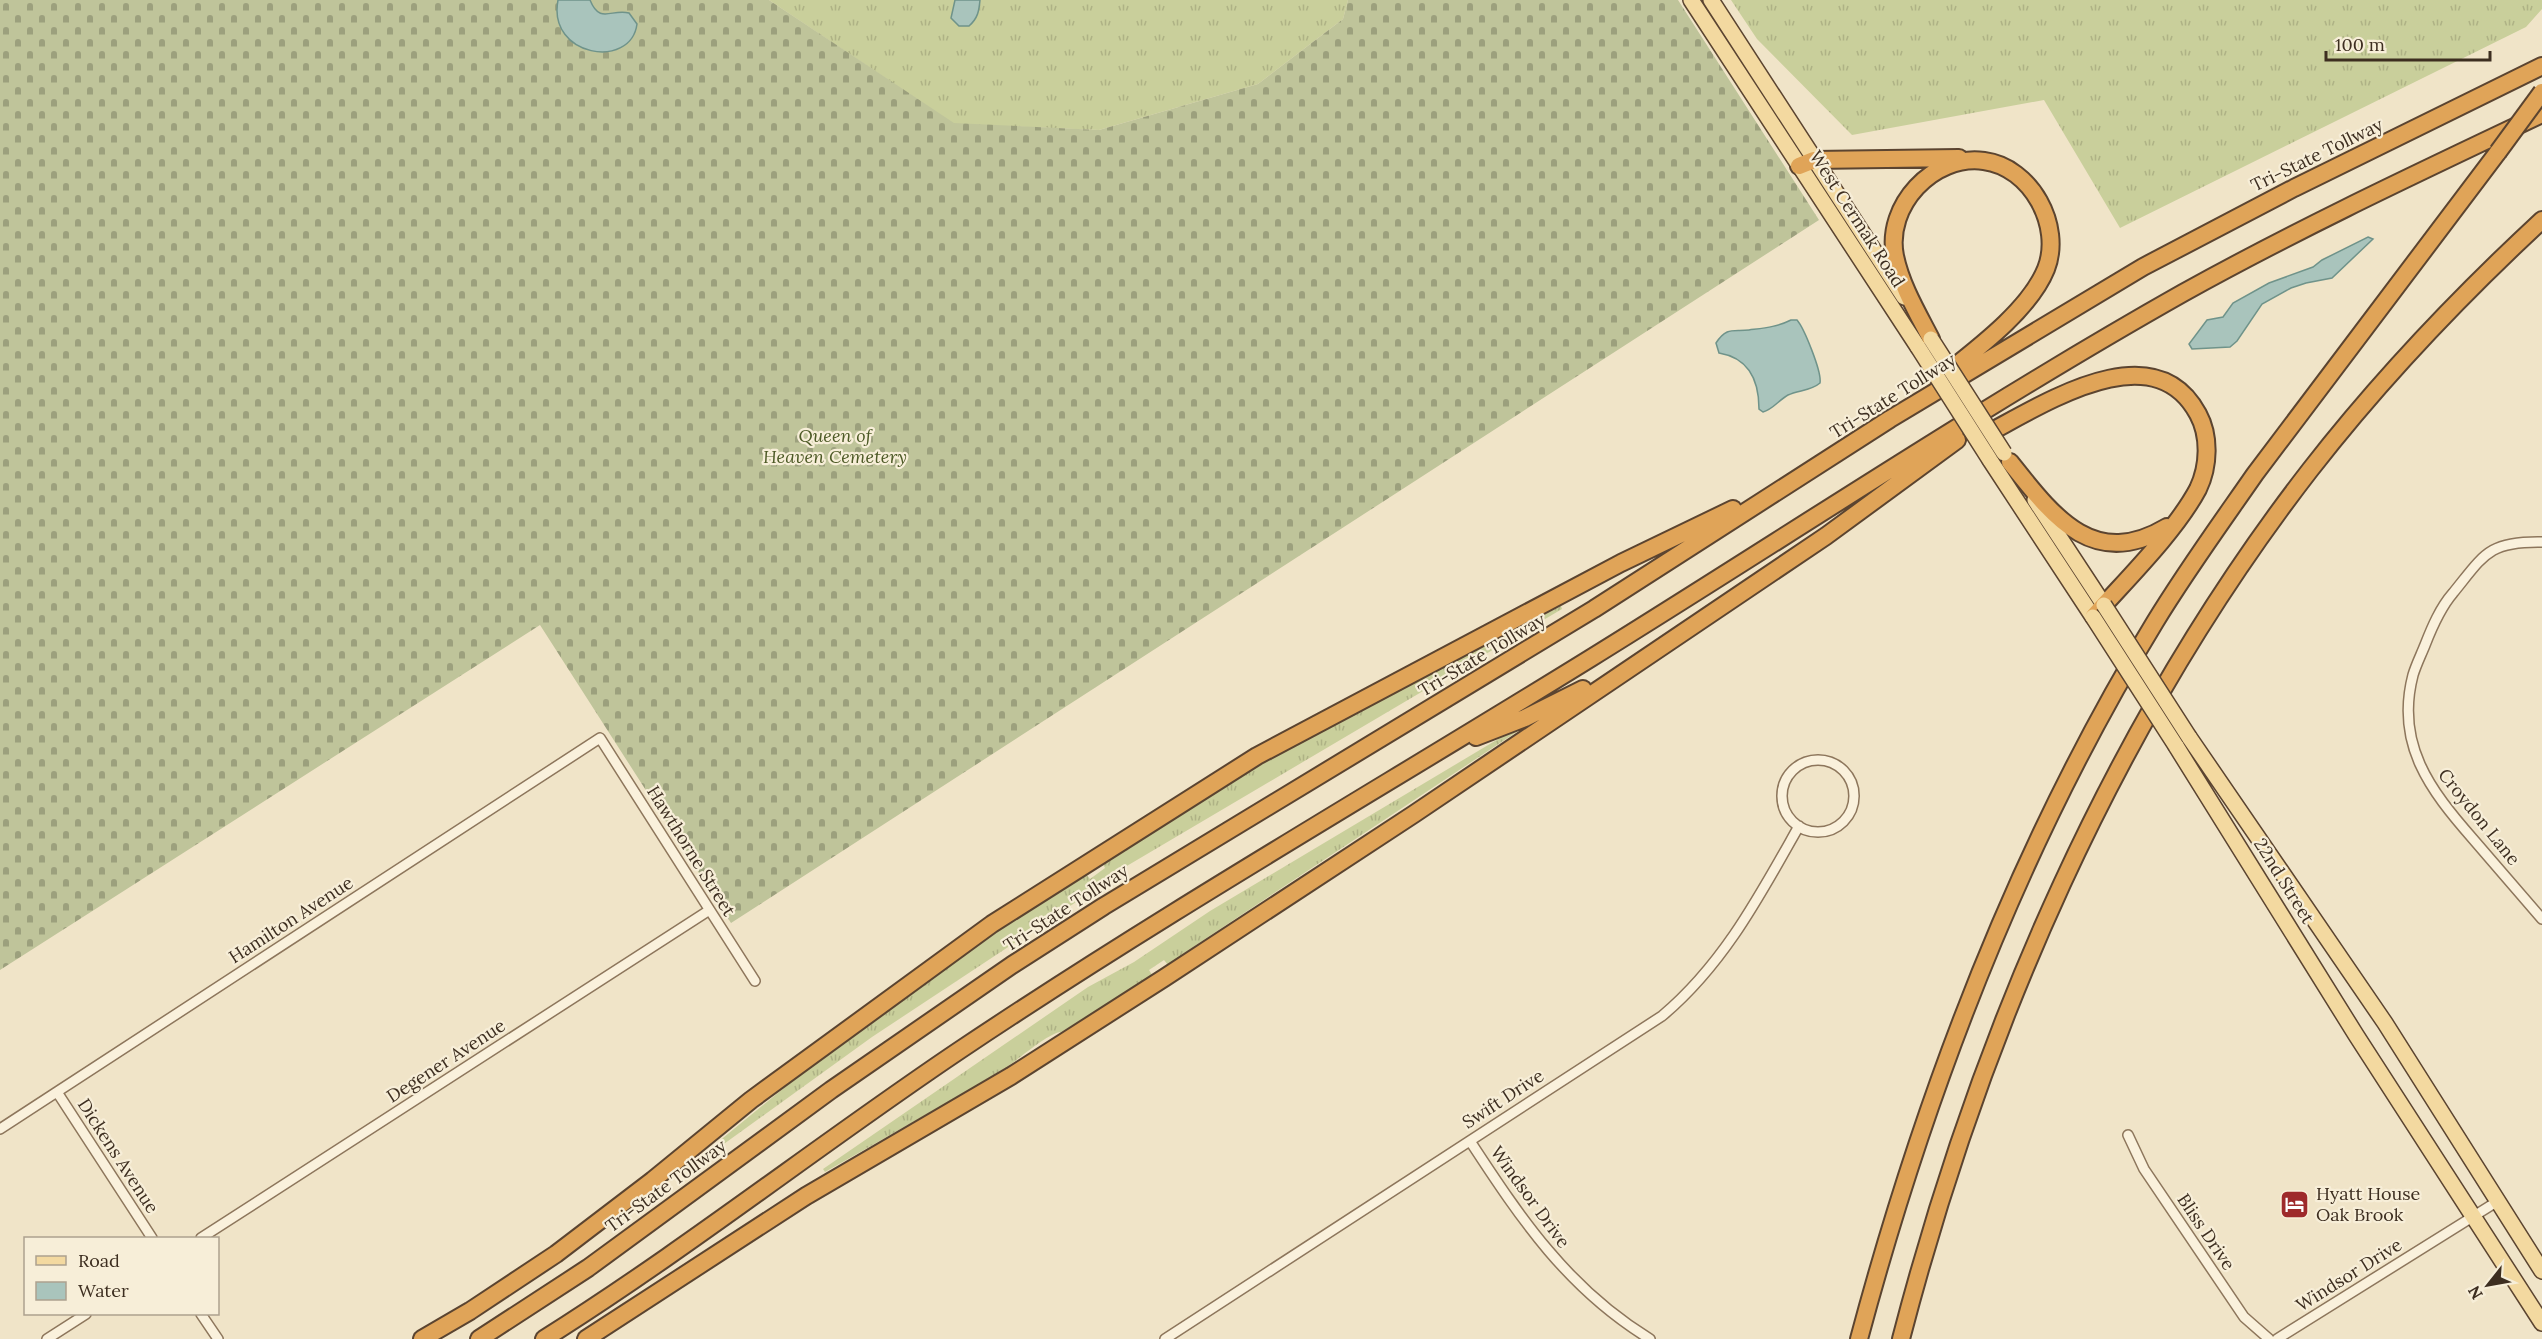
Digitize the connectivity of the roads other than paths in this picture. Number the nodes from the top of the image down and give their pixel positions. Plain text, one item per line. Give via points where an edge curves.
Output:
1 (1691, 0) edge
2 (1710, 0) edge
3 (2542, 66) edge
4 (2542, 92) edge
5 (2542, 114) edge
6 (1984, 161) junction
7 (1807, 163) junction
8 (2542, 220) edge
9 (1924, 343) junction
10 (2050, 372) junction
11 (1890, 419) junction
12 (2007, 457) junction
13 (1990, 460) joint
14 (1814, 467) junction
15 (1905, 479) junction
16 (2178, 520) junction
17 (2542, 542) edge
18 (2099, 611) junction
19 (1652, 654) junction
20 (600, 738) joint
21 (1441, 750) junction
22 (1799, 826) junction
23 (708, 910) junction
24 (2542, 919) edge
25 (755, 981) dead end
26 (57, 1092) junction
27 (0, 1129) edge
28 (2128, 1135) dead end
29 (1470, 1141) junction
30 (2498, 1201) junction
31 (2474, 1215) junction
32 (151, 1237) edge
33 (204, 1237) edge
34 (2542, 1271) edge
35 (84, 1315) edge
36 (202, 1315) edge
37 (2542, 1323) edge
38 (47, 1339) edge
39 (218, 1339) edge
40 (422, 1339) edge
41 (479, 1339) edge
42 (544, 1339) edge
43 (586, 1339) edge
44 (1165, 1339) edge
45 (1650, 1339) edge
46 (1859, 1339) edge
47 (1901, 1339) edge
48 (2270, 1339) edge
49 (2277, 1339) edge

1 - 7 main road, West Cermak Road
2 - 7 main road, West Cermak Road
3 - 11 highway, Tri-State Tollway via 2143,267
4 - 46 highway, bridge via 2216,529 2154,623 2091,735 2031,857 1958,1031 1908,1170
5 - 10 highway via 2247,258
6 - 7 highway via 1908,157
6 - 9 highway via 1952,163 1917,186 1902,207 1894,232 1895,255
6 - 11 highway via 2006,169 2040,202 2049,227 2046,268 2037,286 2002,324
7 - 9 main road, West Cermak Road
8 - 47 highway via 2419,341 2326,449 2241,566 2155,703 2085,836 2014,998 1957,1151
9 - 12 main road, West Cermak Road, bridge
9 - 13 main road, West Cermak Road, bridge
10 - 15 highway
10 - 21 highway
11 - 14 highway, Tri-State Tollway
12 - 16 highway via 2059,518 2098,542 2129,543
12 - 18 main road, 22nd Street
13 - 18 main road, 22nd Street
14 - 40 highway via 1621,563 1257,756 992,924 751,1100 556,1254
14 - 41 highway, Tri-State Tollway via 1533,647 1040,947 831,1090 580,1274
15 - 16 highway via 2081,388 2114,376 2154,377 2187,397 2206,436 2204,474
15 - 19 highway
16 - 18 highway
17 - 24 street, Croydon Lane via 2521,542 2482,557 2447,599 2428,633 2413,676 2409,715 2415,752 2437,796
18 - 30 main road, 22nd Street, bridge via 2385,1023
18 - 31 main road, 22nd Street, bridge via 2176,746 2356,1035
19 - 21 highway via 1525,718
19 - 43 highway via 1164,978 1011,1076 806,1196
20 - 23 street, Hawthorne Street
20 - 26 street, Hamilton Avenue
21 - 42 highway via 1193,901 961,1050 622,1290
22 - 22 street via 1820,832 1831,830 1851,811 1855,795 1852,783 1836,764 1812,760 1802,763 1787,778 1782,800
22 - 29 street, Swift Drive via 1734,936 1680,1001
23 - 25 street, Hawthorne Street
23 - 33 street, Degener Avenue
26 - 27 street, Hamilton Avenue
26 - 32 street, Dickens Avenue
28 - 48 street, Bliss Drive via 2144,1169 2244,1317
29 - 44 street, Swift Drive
29 - 45 street, Windsor Drive via 1525,1223 1561,1267 1598,1301
30 - 31 street, Windsor Drive
30 - 34 main road, 22nd Street
31 - 37 main road, 22nd Street
31 - 49 street, Windsor Drive
35 - 38 street
36 - 39 street

